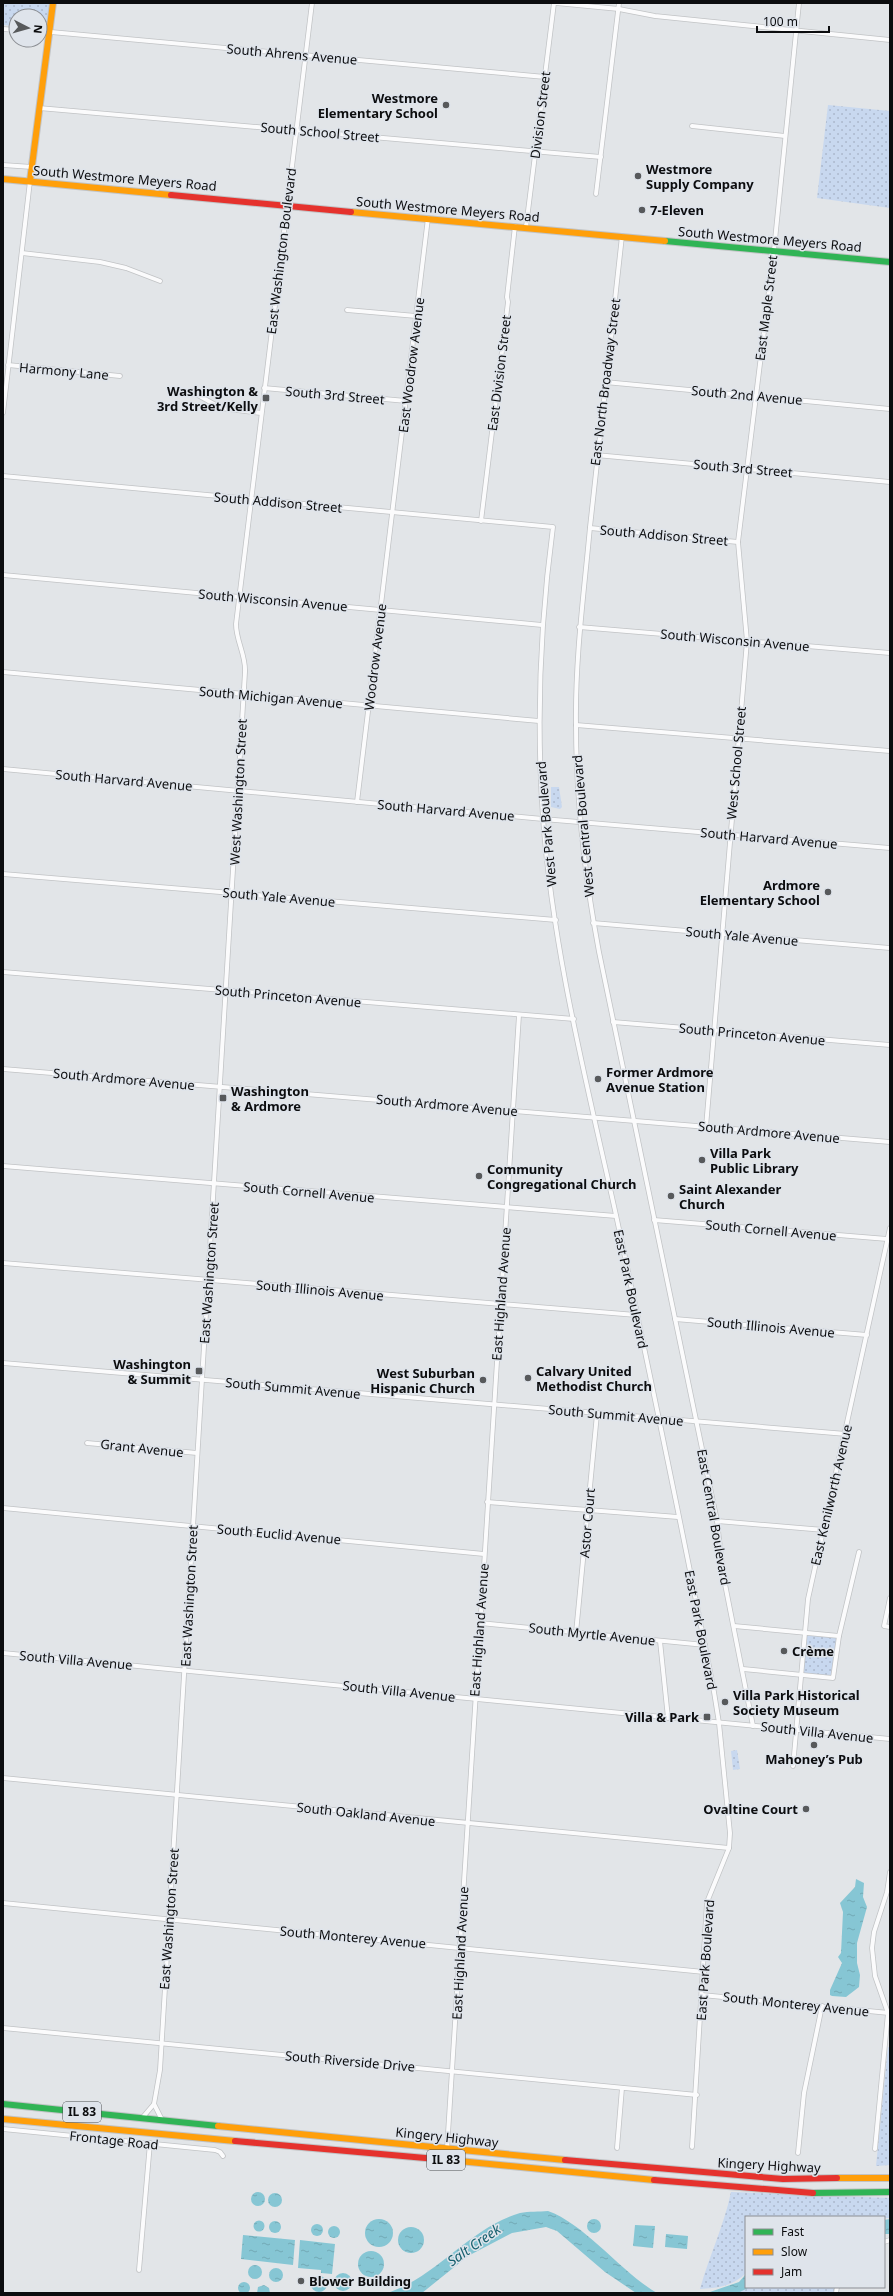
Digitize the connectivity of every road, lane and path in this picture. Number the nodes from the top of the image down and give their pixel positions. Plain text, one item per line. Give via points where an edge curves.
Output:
1 (53, 3) edge
2 (312, 3) edge
3 (555, 3) edge
4 (620, 3) edge
5 (799, 3) edge
6 (619, 9) junction
7 (797, 31) junction
8 (49, 32) junction
9 (890, 40) edge
10 (305, 55) junction
11 (544, 77) junction
12 (39, 108) junction
13 (692, 126) dead end
14 (296, 130) junction
15 (785, 136) junction
16 (535, 152) junction
17 (601, 157) junction
18 (3, 165) edge
19 (32, 167) junction
20 (3, 179) edge
21 (30, 181) junction
22 (596, 194) dead end
23 (287, 204) junction
24 (428, 218) junction
25 (516, 226) junction
26 (526, 227) junction
27 (622, 236) junction
28 (774, 250) junction
29 (22, 253) junction
30 (890, 262) edge
31 (160, 282) dead end
32 (347, 310) dead end
33 (416, 316) junction
34 (8, 365) junction
35 (120, 376) dead end
36 (605, 382) junction
37 (264, 388) junction
38 (196, 394) dead end
39 (755, 396) junction
40 (406, 402) junction
41 (890, 409) edge
42 (3, 413) edge
43 (261, 413) junction
44 (596, 455) junction
45 (747, 468) junction
46 (3, 476) edge
47 (890, 482) edge
48 (251, 499) junction
49 (393, 513) junction
50 (481, 521) junction
51 (553, 527) joint
52 (590, 528) junction
53 (738, 542) junction
54 (3, 575) edge
55 (239, 597) junction
56 (381, 610) junction
57 (542, 625) junction
58 (579, 627) junction
59 (746, 641) junction
60 (890, 653) edge
61 (3, 672) edge
62 (244, 694) junction
63 (369, 706) junction
64 (539, 722) junction
65 (576, 725) junction
66 (738, 738) junction
67 (890, 751) edge
68 (3, 769) edge
69 (238, 791) junction
70 (357, 802) junction
71 (543, 819) junction
72 (580, 822) junction
73 (730, 835) junction
74 (890, 848) edge
75 (3, 874) edge
76 (232, 893) junction
77 (556, 920) junction
78 (594, 924) junction
79 (722, 934) junction
80 (890, 948) edge
81 (3, 972) edge
82 (226, 990) junction
83 (519, 1015) junction
84 (574, 1019) junction
85 (613, 1022) junction
86 (714, 1031) junction
87 (890, 1045) edge
88 (3, 1069) edge
89 (221, 1087) junction
90 (512, 1111) junction
91 (594, 1117) junction
92 (633, 1120) junction
93 (706, 1127) junction
94 (890, 1142) edge
95 (3, 1166) edge
96 (214, 1184) junction
97 (506, 1208) junction
98 (616, 1216) junction
99 (654, 1220) junction
100 (890, 1228) edge
101 (887, 1240) junction
102 (3, 1264) edge
103 (208, 1280) junction
104 (500, 1304) junction
105 (636, 1315) junction
106 (674, 1319) junction
107 (867, 1335) junction
108 (3, 1363) edge
109 (202, 1381) junction
110 (494, 1406) junction
111 (597, 1414) junction
112 (658, 1419) junction
113 (696, 1422) junction
114 (846, 1434) junction
115 (87, 1443) dead end
116 (197, 1453) junction
117 (487, 1502) junction
118 (3, 1508) edge
119 (588, 1510) junction
120 (678, 1517) junction
121 (717, 1521) junction
122 (193, 1526) junction
123 (824, 1530) junction
124 (859, 1552) dead end
125 (484, 1554) junction
126 (890, 1598) edge
127 (480, 1623) junction
128 (734, 1626) junction
129 (890, 1627) edge
130 (576, 1632) junction
131 (804, 1633) junction
132 (839, 1636) junction
133 (660, 1641) junction
134 (705, 1645) junction
135 (3, 1653) edge
136 (743, 1669) junction
137 (184, 1671) junction
138 (800, 1674) junction
139 (475, 1699) junction
140 (668, 1718) junction
141 (719, 1722) junction
142 (753, 1726) junction
143 (795, 1730) junction
144 (890, 1739) edge
145 (793, 1766) dead end
146 (3, 1778) edge
147 (177, 1795) junction
148 (468, 1822) junction
149 (728, 1848) junction
150 (890, 1872) edge
151 (890, 1876) edge
152 (3, 1903) edge
153 (169, 1920) junction
154 (460, 1948) junction
155 (704, 1972) junction
156 (702, 1995) junction
157 (822, 2006) junction
158 (889, 2013) edge
159 (3, 2028) edge
160 (161, 2044) junction
161 (454, 2072) junction
162 (622, 2088) junction
163 (697, 2095) junction
164 (3, 2104) edge
165 (154, 2104) junction
166 (143, 2118) junction
167 (3, 2119) edge
168 (162, 2120) junction
169 (3, 2129) edge
170 (150, 2143) junction
171 (692, 2147) dead end
172 (617, 2148) dead end
173 (448, 2149) junction
174 (875, 2149) dead end
175 (798, 2153) dead end
176 (223, 2156) dead end
177 (890, 2178) edge
178 (890, 2192) edge
179 (139, 2270) dead end

1 - 8 main road
2 - 10 street, East Washington Boulevard
3 - 6 street
3 - 11 street, Division Street
4 - 6 street
5 - 7 street, East Maple Street
6 - 7 street via 655,16
6 - 17 street
7 - 9 street
7 - 15 street, East Maple Street
8 - 10 street, South Ahrens Avenue
8 - 12 main road
10 - 11 street, South Ahrens Avenue
10 - 14 street, East Washington Boulevard
11 - 16 street, Division Street
12 - 14 street, South School Street
12 - 19 main road
13 - 15 street
14 - 16 street, South School Street
14 - 23 street, East Washington Boulevard
15 - 28 street, East Maple Street
16 - 17 street, South School Street
16 - 26 street, Division Street
17 - 22 street
18 - 19 street
19 - 21 main road
20 - 21 main road, South Westmore Meyers Road
21 - 23 main road, South Westmore Meyers Road
21 - 29 street
23 - 24 main road, South Westmore Meyers Road
23 - 37 street, East Washington Boulevard
24 - 25 main road, South Westmore Meyers Road
24 - 33 street, East Woodrow Avenue
25 - 26 main road, South Westmore Meyers Road
25 - 50 street, East Division Street
26 - 27 main road, South Westmore Meyers Road
27 - 28 main road, South Westmore Meyers Road
27 - 36 street, East North Broadway Street
28 - 30 main road, South Westmore Meyers Road
28 - 39 street, East Maple Street
29 - 31 street via 100,262 126,268
29 - 34 street
32 - 33 street
33 - 40 street, East Woodrow Avenue
34 - 35 street, Harmony Lane
34 - 42 street
36 - 39 street, South 2nd Avenue
36 - 44 street, East North Broadway Street
37 - 40 street, South 3rd Street
37 - 43 street, East Washington Boulevard
38 - 43 street via 221,408
39 - 41 street, South 2nd Avenue
39 - 45 street, East Maple Street
40 - 49 street, East Woodrow Avenue
43 - 48 street, East Washington Boulevard
44 - 45 street, South 3rd Street
44 - 52 street, East North Broadway Street
45 - 47 street, South 3rd Street
45 - 53 street, East Maple Street
46 - 48 street, South Addison Street
48 - 49 street, South Addison Street
48 - 55 street, West Washington Street
49 - 50 street, South Addison Street
49 - 56 street, Woodrow Avenue
50 - 51 street, South Addison Street
51 - 57 street, West Park Boulevard
52 - 53 street, South Addison Street
52 - 58 street, West Central Boulevard
53 - 59 street, West School Street
54 - 55 street, South Wisconsin Avenue
55 - 56 street, South Wisconsin Avenue
55 - 62 street, West Washington Street via 236,630 246,664
56 - 57 street, South Wisconsin Avenue
56 - 63 street, Woodrow Avenue
57 - 64 street, West Park Boulevard
58 - 59 street, South Wisconsin Avenue
58 - 65 street, West Central Boulevard
59 - 60 street, South Wisconsin Avenue
59 - 66 street, West School Street
61 - 62 street, South Michigan Avenue
62 - 63 street, South Michigan Avenue
62 - 69 street, West Washington Street
63 - 64 street, South Michigan Avenue
63 - 70 street, Woodrow Avenue
64 - 71 street, West Park Boulevard
65 - 66 street
65 - 72 street, West Central Boulevard
66 - 67 street
66 - 73 street, West School Street
68 - 69 street, South Harvard Avenue
69 - 70 street, South Harvard Avenue
69 - 76 street, West Washington Street
70 - 71 street, South Harvard Avenue
71 - 72 street, South Harvard Avenue
71 - 77 street, West Park Boulevard
72 - 73 street, South Harvard Avenue
72 - 78 street, West Central Boulevard
73 - 74 street, South Harvard Avenue
73 - 79 street, West School Street
75 - 76 street, South Yale Avenue
76 - 77 street, South Yale Avenue
76 - 82 street, West Washington Street
77 - 84 street, West Park Boulevard
78 - 79 street, South Yale Avenue
78 - 85 street, West Central Boulevard
79 - 80 street, South Yale Avenue
79 - 86 street, West School Street
81 - 82 street, South Princeton Avenue
82 - 83 street, South Princeton Avenue
82 - 89 street, West Washington Street
83 - 84 street, South Princeton Avenue
83 - 90 street, East Highland Avenue
84 - 91 street, West Park Boulevard
85 - 86 street, South Princeton Avenue
85 - 92 street, West Central Boulevard
86 - 87 street, South Princeton Avenue
86 - 93 street, West School Street
88 - 89 street, South Ardmore Avenue
89 - 90 street, South Ardmore Avenue
89 - 96 street, East Washington Street
90 - 91 street, South Ardmore Avenue
90 - 97 street, East Highland Avenue
91 - 92 street, South Ardmore Avenue
91 - 98 street, East Park Boulevard
92 - 93 street, South Ardmore Avenue
92 - 99 street, East Central Boulevard
93 - 94 street, South Ardmore Avenue
95 - 96 street, South Cornell Avenue
96 - 97 street, South Cornell Avenue
96 - 103 street, East Washington Street
97 - 98 street, South Cornell Avenue
97 - 104 street, East Highland Avenue
98 - 105 street, East Park Boulevard
99 - 101 street, South Cornell Avenue
99 - 106 street, East Central Boulevard
100 - 101 street, East Kenilworth Avenue
101 - 107 street, East Kenilworth Avenue
102 - 103 street, South Illinois Avenue
103 - 104 street, South Illinois Avenue
103 - 109 street, East Washington Street
104 - 105 street, South Illinois Avenue
104 - 110 street, East Highland Avenue
105 - 112 street, East Park Boulevard
106 - 107 street, South Illinois Avenue
106 - 113 street, East Central Boulevard
107 - 114 street, East Kenilworth Avenue
108 - 109 street, South Summit Avenue
109 - 110 street, South Summit Avenue
109 - 116 street, East Washington Street
110 - 111 street, South Summit Avenue
110 - 117 street, East Highland Avenue
111 - 112 street, South Summit Avenue
111 - 119 street, Astor Court
112 - 113 street, South Summit Avenue
112 - 120 street, East Park Boulevard
113 - 114 street, South Summit Avenue
113 - 121 street, East Central Boulevard
114 - 123 street, East Kenilworth Avenue
115 - 116 street, Grant Avenue
116 - 122 street, East Washington Street
117 - 119 street
117 - 125 street, East Highland Avenue
118 - 122 street, South Euclid Avenue
119 - 120 street
119 - 130 street, Astor Court
120 - 134 street, East Park Boulevard
121 - 123 street
121 - 128 street, East Central Boulevard via 723,1574
122 - 125 street, South Euclid Avenue
122 - 137 street, East Washington Street
123 - 131 street, East Kenilworth Avenue via 808,1599
124 - 132 street
125 - 127 street, East Highland Avenue
126 - 129 street via 884,1626
127 - 130 street, South Myrtle Avenue
127 - 139 street, East Highland Avenue
128 - 131 street
128 - 136 street, East Central Boulevard
130 - 133 street, South Myrtle Avenue
131 - 132 street
131 - 138 street, East Kenilworth Avenue
132 - 138 street via 833,1678
133 - 134 street, South Myrtle Avenue
133 - 140 street
134 - 141 street, East Park Boulevard
135 - 137 street, South Villa Avenue
136 - 138 street
136 - 142 street, East Central Boulevard
137 - 139 street, South Villa Avenue
137 - 147 street, East Washington Street
138 - 143 street, East Kenilworth Avenue
139 - 140 street, South Villa Avenue
139 - 148 street, East Highland Avenue
140 - 141 street, South Villa Avenue
141 - 142 street, South Villa Avenue
141 - 149 street, East Park Boulevard via 730,1833
142 - 143 street, South Villa Avenue
143 - 144 street, South Villa Avenue
143 - 145 street, East Kenilworth Avenue
146 - 147 street, South Oakland Avenue
147 - 148 street, South Oakland Avenue
147 - 153 street, East Washington Street
148 - 149 street, South Oakland Avenue
148 - 154 street, East Highland Avenue
149 - 155 street, East Park Boulevard via 707,1902
150 - 151 street
151 - 158 street via 872,1948 875,1976
152 - 153 street, South Monterey Avenue
153 - 154 street, South Monterey Avenue
153 - 160 street, East Washington Street
154 - 155 street, South Monterey Avenue
154 - 161 street, East Highland Avenue
155 - 156 street, East Park Boulevard
156 - 157 street, South Monterey Avenue
156 - 163 street, East Park Boulevard
157 - 158 street, South Monterey Avenue
157 - 175 street via 804,2093
158 - 174 street
159 - 160 street, South Riverside Drive
160 - 161 street, South Riverside Drive
160 - 165 street, East Washington Street via 160,2070
161 - 162 street, South Riverside Drive
161 - 173 street, East Highland Avenue
162 - 163 street, South Riverside Drive
162 - 172 street
163 - 171 street, East Park Boulevard
164 - 166 main road, Kingery Highway / IL 83
165 - 166 street, East Washington Street
165 - 168 street
166 - 168 main road, Kingery Highway / IL 83
167 - 178 main road, Kingery Highway / IL 83 via 788,2192
168 - 173 main road, Kingery Highway / IL 83
169 - 170 street, Frontage Road
170 - 176 street, Frontage Road via 215,2150
170 - 179 street
173 - 177 main road, Kingery Highway / IL 83 via 783,2179

